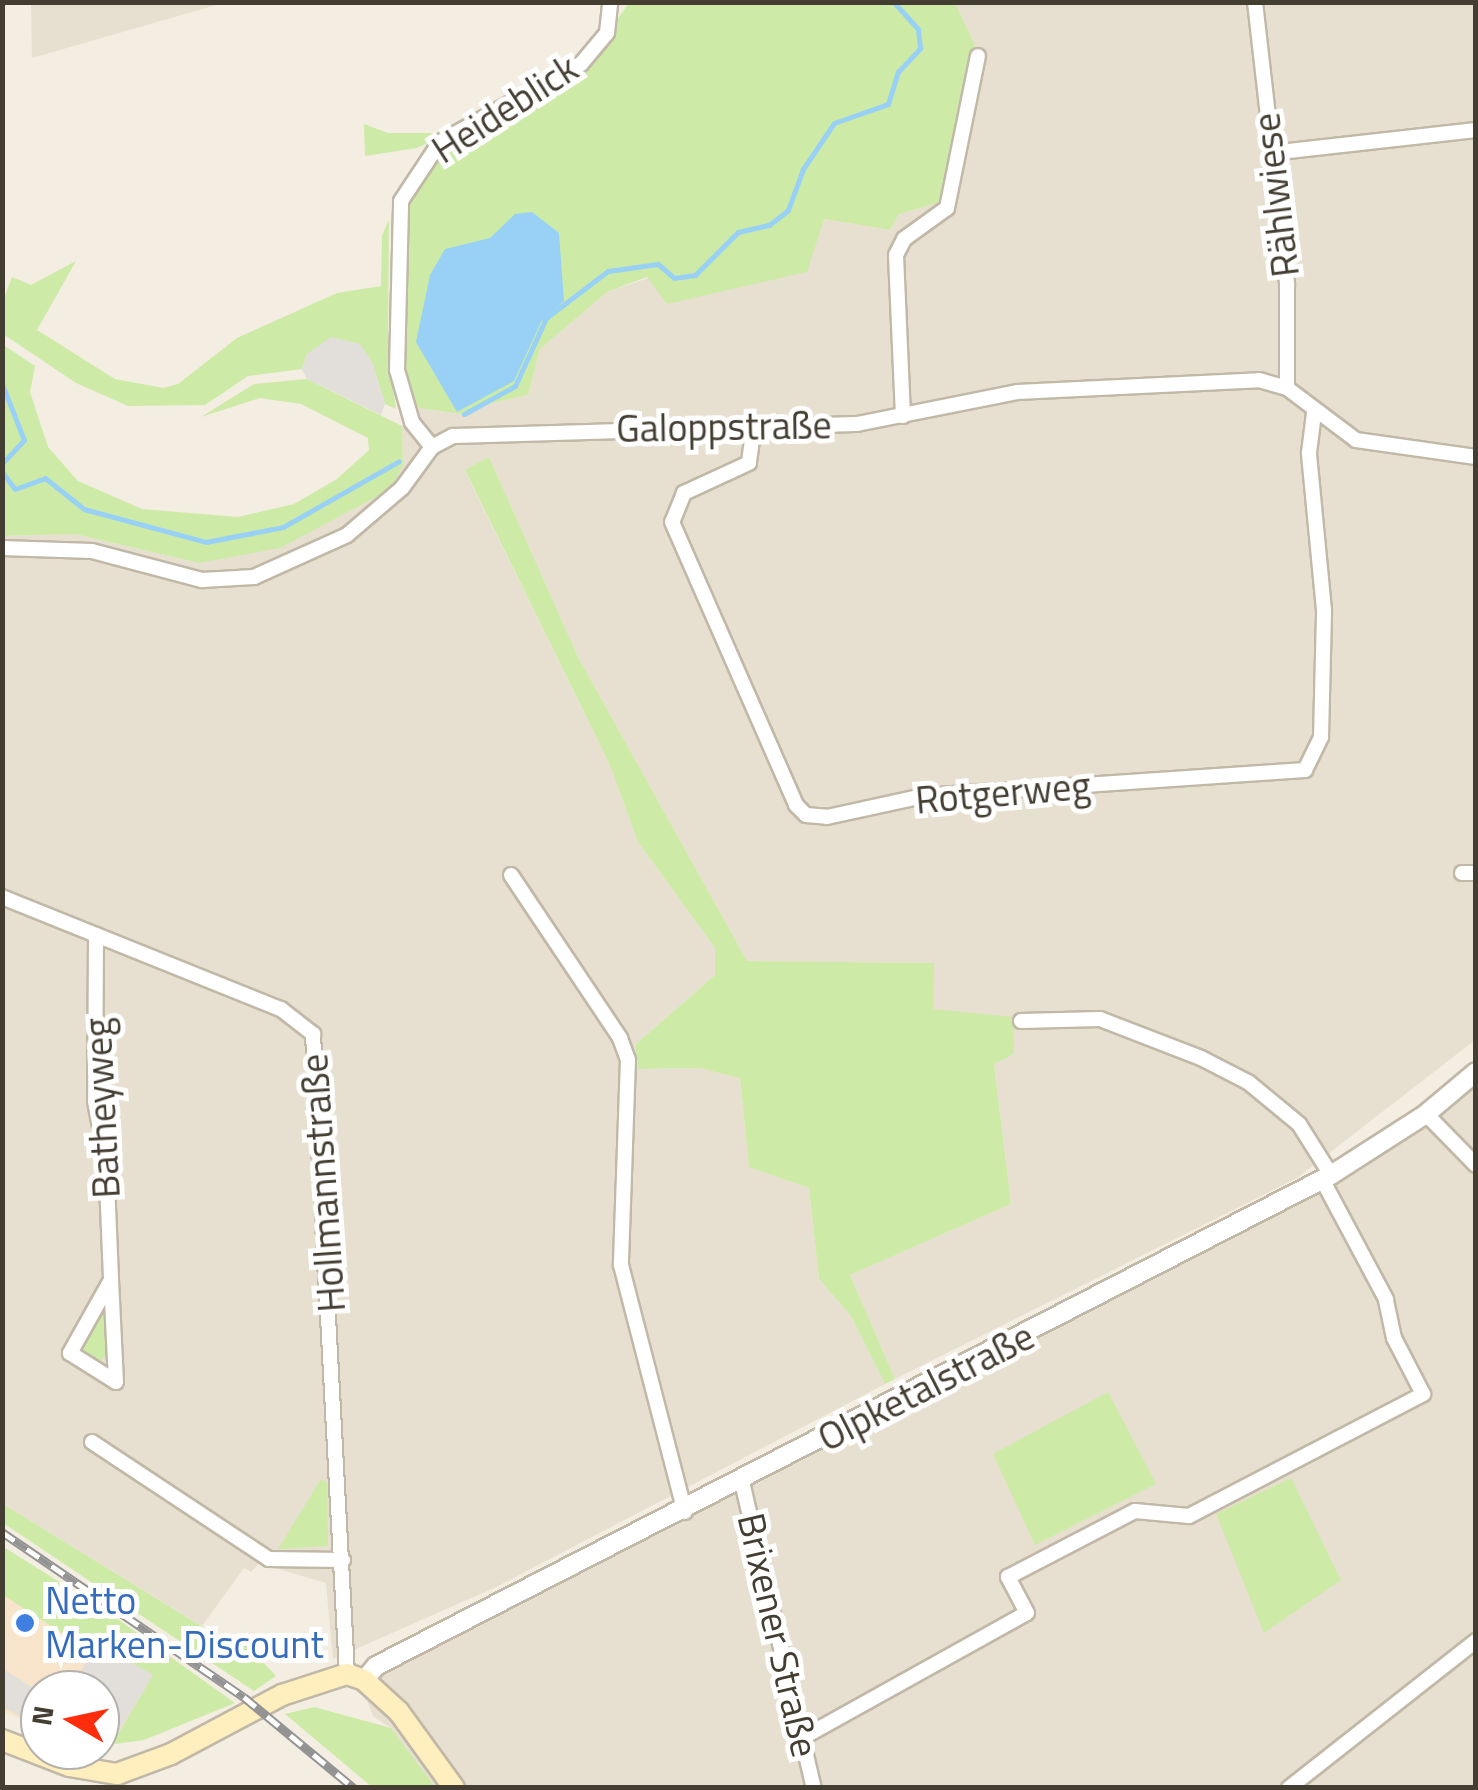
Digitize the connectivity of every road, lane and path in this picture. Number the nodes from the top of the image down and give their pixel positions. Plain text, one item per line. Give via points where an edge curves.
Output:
1 (610, 2) edge
2 (1255, 2) edge
3 (978, 56) dead end
4 (1476, 130) edge
5 (1271, 153) junction
6 (1287, 388) junction
7 (1314, 413) junction
8 (903, 416) junction
9 (754, 426) junction
10 (432, 446) junction
11 (1476, 457) edge
12 (2, 548) edge
13 (510, 874) dead end
14 (2, 897) edge
15 (96, 936) junction
16 (1021, 1022) dead end
17 (1476, 1072) edge
18 (1426, 1114) junction
19 (1476, 1165) edge
20 (1326, 1177) junction
21 (111, 1280) junction
22 (92, 1442) dead end
23 (742, 1482) junction
24 (684, 1512) junction
25 (342, 1560) junction
26 (1476, 1641) edge
27 (355, 1677) junction
28 (802, 1738) junction
29 (2, 1740) edge
30 (97, 1780) edge
31 (454, 1788) edge
32 (814, 1788) edge
33 (1288, 1788) edge

1 - 10 street, Heideblick via 608,33 581,64 440,142 401,202 397,370 412,422
2 - 5 street, Rählwiese
3 - 8 street via 947,208 904,239 896,256
4 - 5 street
5 - 6 street, Rählwiese via 1288,285
6 - 7 street
6 - 8 street, Galoppstraße via 1259,380 1017,392
7 - 9 street, Rotgerweg via 1310,453 1324,610 1322,737 1306,770 923,796 827,817 806,815 796,805 672,522 684,493 749,463
7 - 11 street via 1373,446
8 - 9 street, Galoppstraße
9 - 10 street, Galoppstraße via 472,434
10 - 12 street via 402,488 357,528 254,577 202,580 92,551
13 - 24 street via 610,1022 628,1060 620,1265
14 - 15 street, Hollmannstraße
15 - 21 street, Batheyweg via 96,1101 106,1160
15 - 25 street, Hollmannstraße via 282,1009 313,1034
16 - 20 street via 1100,1020 1202,1058 1248,1082 1299,1124
17 - 18 street, Olpketalstraße
18 - 19 street
18 - 20 street, Olpketalstraße
20 - 23 street, Olpketalstraße
20 - 28 street via 1423,1394 1189,1516 1134,1511 1008,1577 1027,1614
21 - 21 street, Batheyweg via 114,1331 116,1382 70,1353
22 - 25 street via 269,1559
23 - 24 street, Olpketalstraße
23 - 28 street, Brixener Straße
24 - 27 street, Olpketalstraße
25 - 27 street, Hollmannstraße
26 - 33 street
27 - 30 main road via 282,1696 172,1754
27 - 31 main road via 400,1712
28 - 32 street, Brixener Straße
29 - 30 main road

